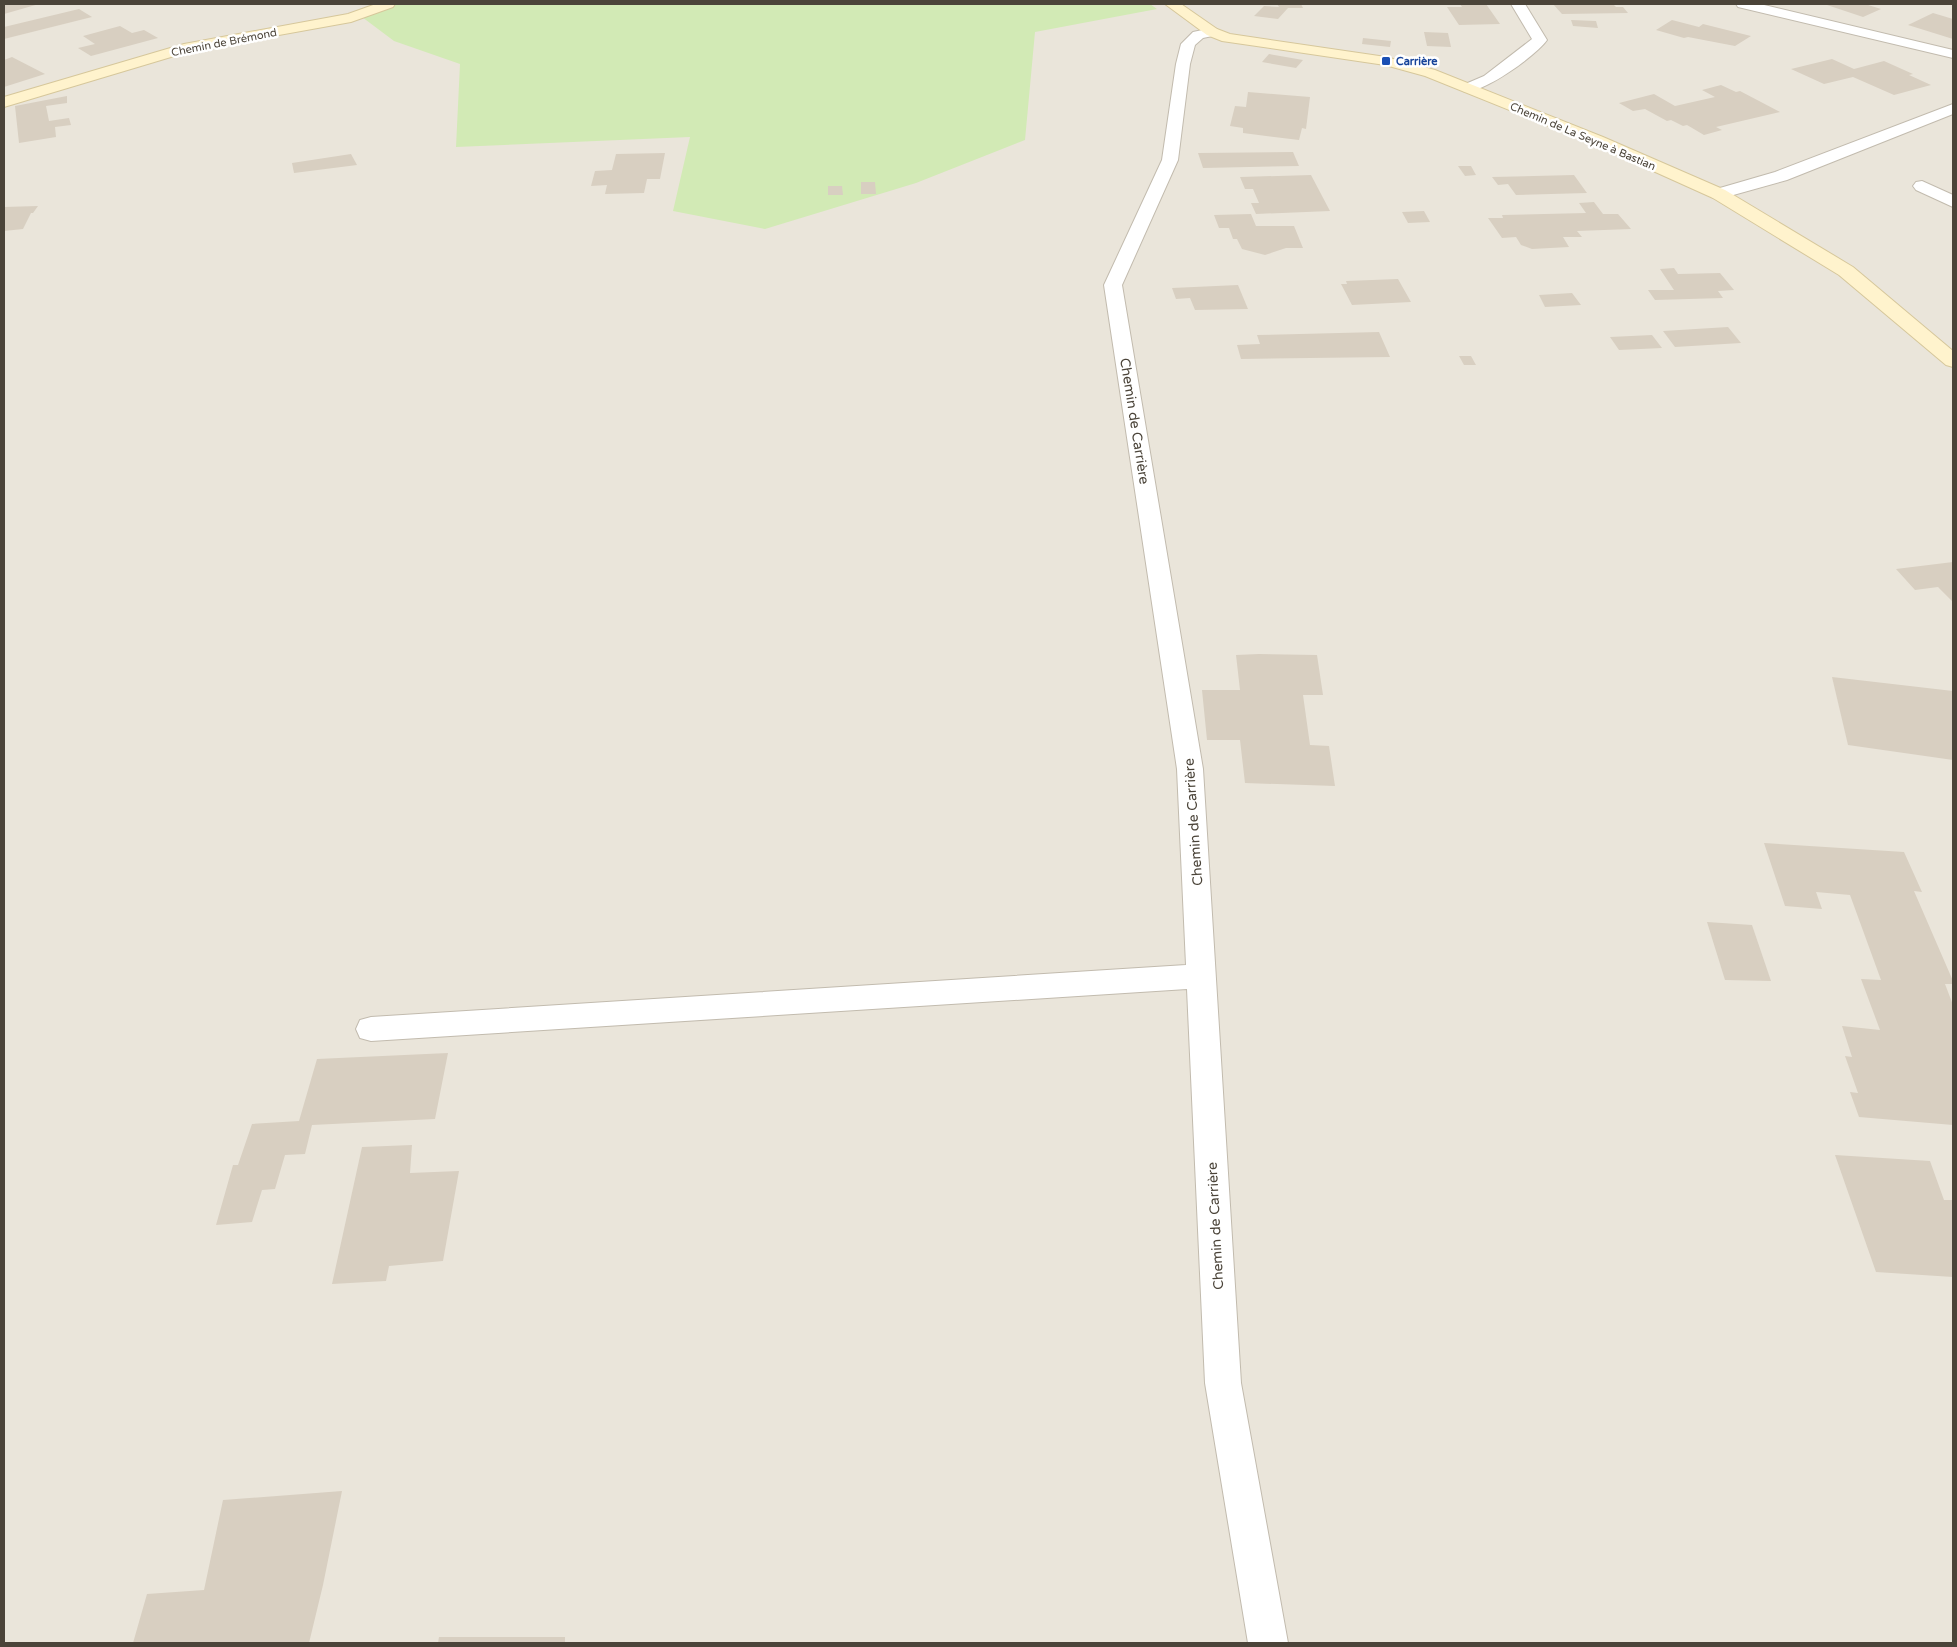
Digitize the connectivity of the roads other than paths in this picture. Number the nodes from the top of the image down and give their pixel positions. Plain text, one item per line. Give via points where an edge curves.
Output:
1 (388, 4) edge
2 (1172, 4) edge
3 (1518, 4) edge
4 (1743, 4) edge
5 (1212, 32) junction
6 (1953, 54) edge
7 (1468, 88) junction
8 (4, 102) edge
9 (1953, 109) edge
10 (1922, 186) dead end
11 (1719, 194) junction
12 (1953, 202) edge
13 (1953, 361) edge
14 (1202, 976) junction
15 (371, 1028) dead end
16 (1268, 1643) edge

1 - 8 street, Chemin de Brémond via 351,18 189,46
2 - 5 street, Chemin de La Seyne à Bastian
3 - 7 street via 1540,40 1489,79
4 - 6 street
5 - 7 street, Chemin de La Seyne à Bastian via 1247,42 1386,61
5 - 14 street, Chemin de Carrière via 1198,35 1188,44 1170,160 1113,285 1190,769
7 - 11 street, Chemin de La Seyne à Bastian
9 - 11 street via 1780,176
10 - 12 street
11 - 13 street, Chemin de La Seyne à Bastian via 1846,271
14 - 15 street
14 - 16 street, Chemin de Carrière via 1223,1383

